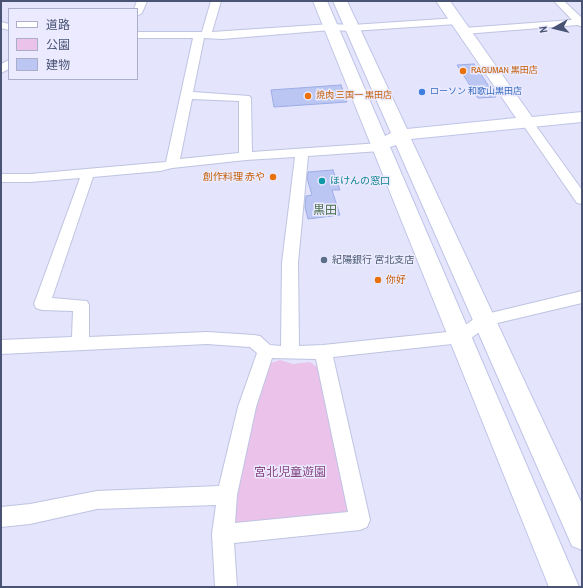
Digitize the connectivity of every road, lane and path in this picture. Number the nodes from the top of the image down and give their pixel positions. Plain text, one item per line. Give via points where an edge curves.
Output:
1 (142, 1) edge
2 (216, 1) edge
3 (320, 1) edge
4 (340, 1) edge
5 (443, 1) edge
6 (559, 1) edge
7 (138, 11) edge
8 (581, 23) edge
9 (460, 26) junction
10 (331, 27) junction
11 (352, 28) junction
12 (203, 35) junction
13 (138, 36) edge
14 (187, 95) junction
15 (582, 117) edge
16 (527, 122) junction
17 (400, 135) junction
18 (380, 146) junction
19 (302, 152) junction
20 (246, 156) junction
21 (172, 164) junction
22 (88, 173) junction
23 (1, 178) edge
24 (582, 200) edge
25 (582, 298) edge
26 (484, 320) junction
27 (461, 337) junction
28 (80, 342) junction
29 (1, 347) edge
30 (266, 351) junction
31 (323, 352) junction
32 (290, 353) junction
33 (227, 495) junction
34 (1, 517) edge
35 (223, 534) junction
36 (582, 536) edge
37 (226, 587) edge
38 (564, 587) edge

1 - 7 street
2 - 12 street
3 - 10 street
4 - 11 street
5 - 9 street
6 - 8 street
8 - 9 street
9 - 11 street
9 - 16 street
10 - 11 street
10 - 12 street via 222,36
10 - 18 street
11 - 17 street
12 - 13 street
12 - 14 street
14 - 20 street via 244,98
14 - 21 street
15 - 16 street
16 - 17 street
16 - 24 street
17 - 18 street
17 - 26 street
18 - 19 street
18 - 27 street
19 - 20 street
19 - 32 street via 290,263
20 - 21 street
21 - 22 street
22 - 23 street
22 - 28 street via 42,304 81,305
25 - 26 street
26 - 27 street
26 - 36 street
27 - 31 street
27 - 38 street
28 - 29 street
28 - 30 street via 207,338 254,341
30 - 32 street
30 - 33 street via 247,407
31 - 32 street
31 - 35 street via 360,520
33 - 34 street via 97,500 30,514
33 - 35 street
35 - 37 street

